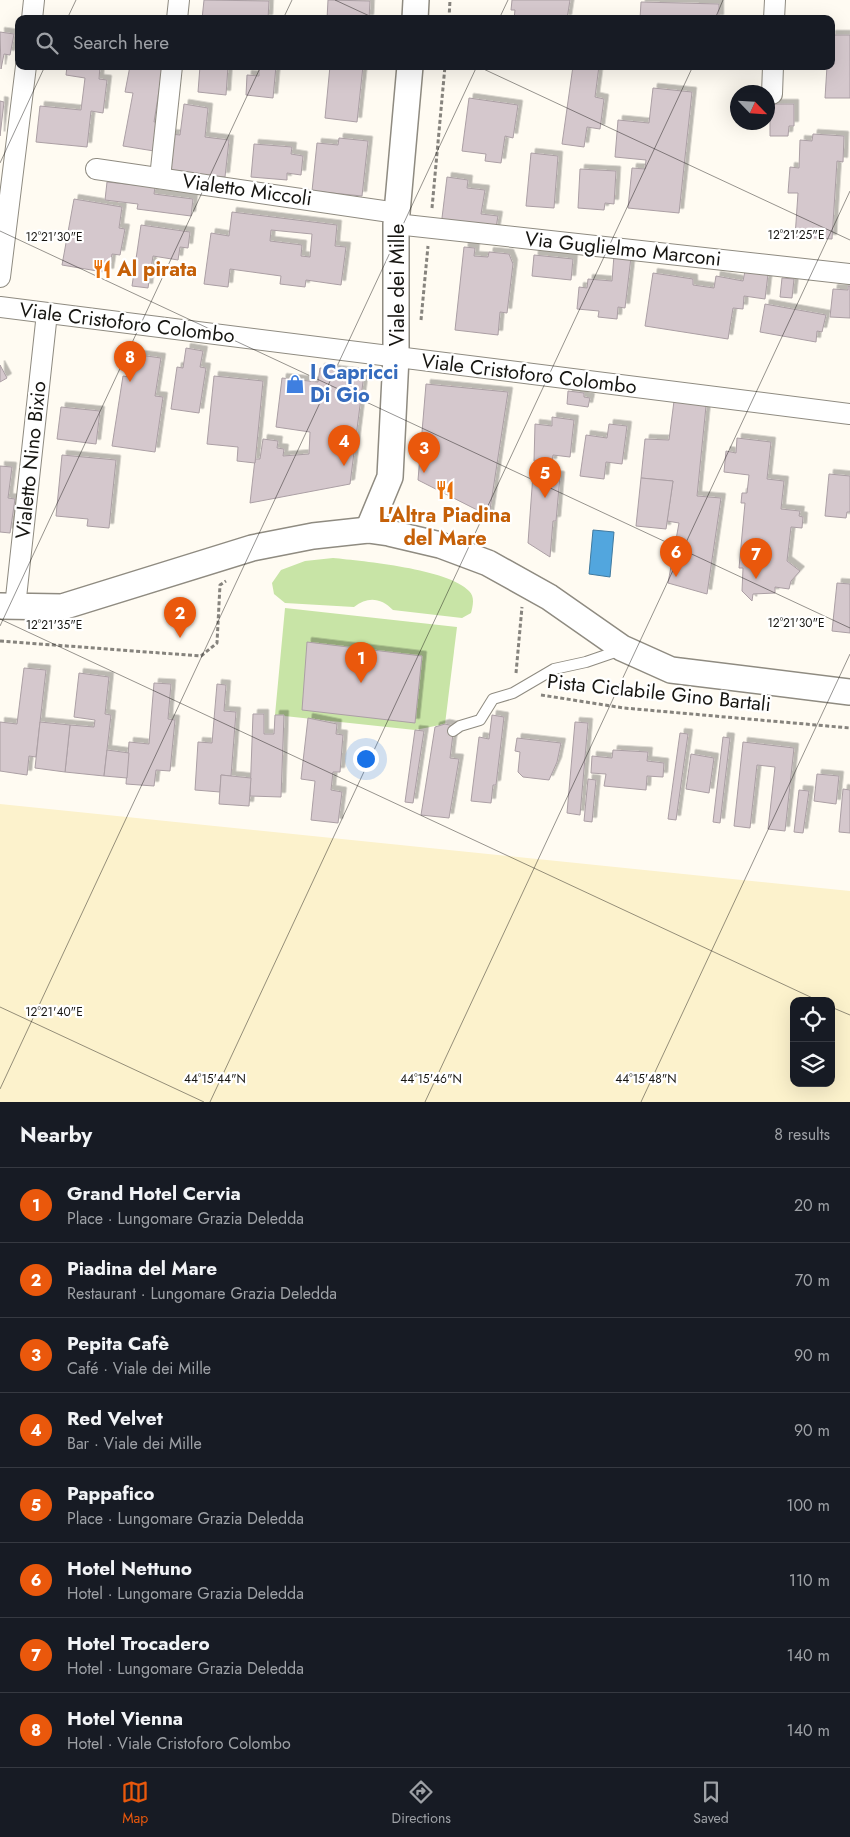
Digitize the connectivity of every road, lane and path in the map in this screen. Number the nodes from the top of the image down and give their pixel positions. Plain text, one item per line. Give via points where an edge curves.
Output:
1 (34, 0) edge
2 (179, 0) edge
3 (416, 0) edge
4 (450, 0) edge
5 (775, 0) edge
6 (32, 15) edge
7 (178, 15) edge
8 (415, 15) edge
9 (449, 15) edge
10 (774, 15) edge
11 (26, 70) edge
12 (172, 70) edge
13 (410, 70) edge
14 (773, 70) edge
15 (772, 85) edge
16 (96, 169) dead end
17 (160, 178) junction
18 (397, 218) junction
19 (850, 274) edge
20 (0, 277) edge
21 (0, 307) edge
22 (46, 314) junction
23 (396, 357) junction
24 (850, 414) edge
25 (368, 530) junction
26 (232, 576) dead end
27 (514, 602) dead end
28 (8, 606) edge
29 (0, 641) edge
30 (624, 649) junction
31 (522, 687) junction
32 (850, 692) edge
33 (850, 728) edge
34 (453, 732) dead end

1 - 6 street
2 - 7 street
3 - 8 street
4 - 9 path
5 - 10 street
11 - 20 street
12 - 17 street
13 - 18 street, Viale dei Mille
14 - 15 street
16 - 17 street, Vialetto Miccoli
17 - 18 street, Vialetto Miccoli
18 - 19 street, Via Guglielmo Marconi
18 - 23 street, Viale dei Mille
21 - 22 street, Viale Cristoforo Colombo
22 - 23 street, Viale Cristoforo Colombo
22 - 28 street, Vialetto Nino Bixio
23 - 24 street, Viale Cristoforo Colombo
23 - 25 street, Viale dei Mille via 390,477
25 - 28 street via 312,536 252,548 62,607
25 - 30 street via 440,545 488,563 549,597
26 - 29 path via 220,586 217,642 201,656
27 - 31 path, Pista Ciclabile Gino Bartali via 522,605 515,681
30 - 31 lane via 554,669
30 - 32 street via 658,666 684,673
31 - 33 path, Pista Ciclabile Gino Bartali via 530,693 624,708
31 - 34 lane via 493,699 480,720 460,726

